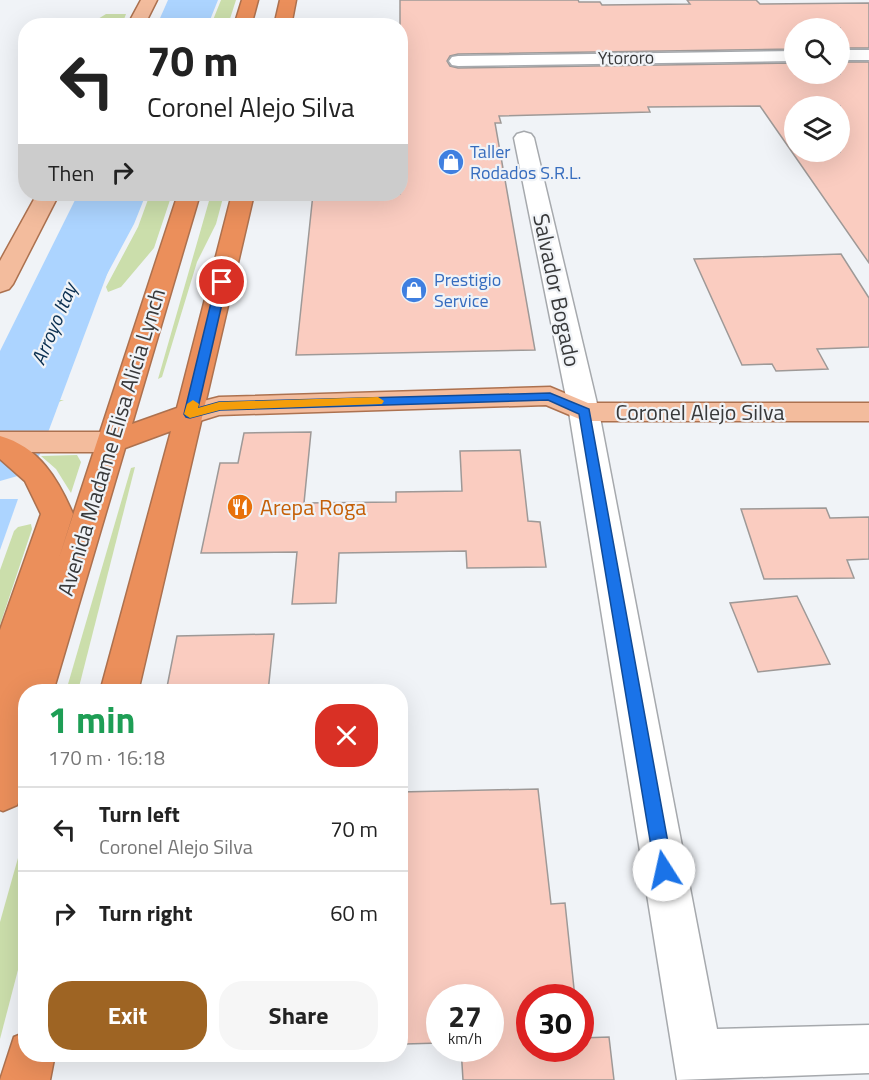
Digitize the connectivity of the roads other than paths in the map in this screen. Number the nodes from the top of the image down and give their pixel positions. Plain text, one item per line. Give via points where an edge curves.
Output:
1 (149, 0) edge
2 (250, 0) edge
3 (288, 0) edge
4 (139, 18) edge
5 (244, 18) edge
6 (284, 18) edge
7 (850, 55) edge
8 (869, 55) edge
9 (784, 56) edge
10 (458, 61) dead end
11 (524, 138) dead end
12 (44, 201) edge
13 (187, 201) edge
14 (241, 201) edge
15 (0, 284) edge
16 (584, 412) junction
17 (869, 412) edge
18 (190, 414) junction
19 (111, 442) junction
20 (0, 444) edge
21 (36, 684) edge
22 (121, 684) edge
23 (18, 745) edge
24 (1, 797) edge
25 (869, 1050) edge
26 (29, 1062) edge
27 (699, 1067) edge
28 (25, 1080) edge

1 - 4 main road
2 - 5 highway
3 - 6 highway
7 - 8 street
9 - 10 street, Ytororo
11 - 16 street, Salvador Bogado
12 - 15 main road
13 - 19 highway, Avenida Madame Elisa Alicia Lynch
14 - 18 highway
16 - 17 main road, Coronel Alejo Silva
16 - 18 main road, Coronel Alejo Silva via 550,396 219,406
16 - 27 street, Salvador Bogado
18 - 19 highway, Coronel Alejo Silva
18 - 22 highway
19 - 20 main road, Coronel Alejo Silva
19 - 21 highway, Avenida Madame Elisa Alicia Lynch
20 - 24 highway via 12,450 40,478 57,514 5,668
23 - 24 highway
25 - 27 street
26 - 28 highway

